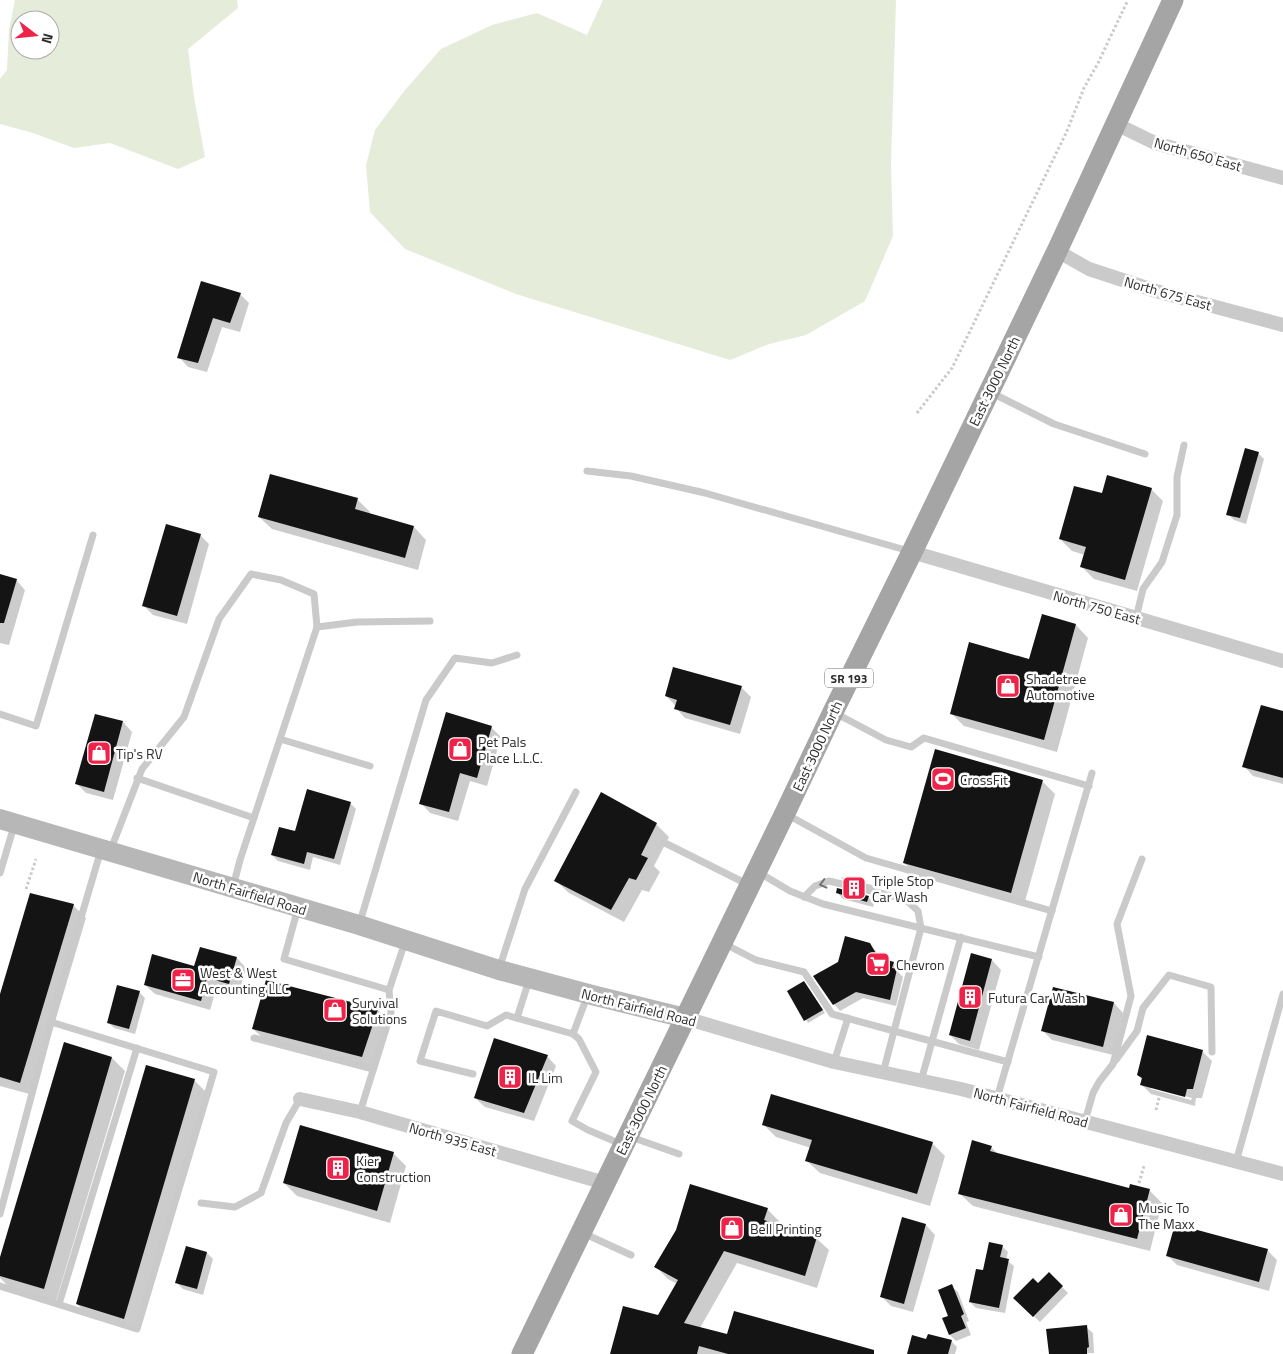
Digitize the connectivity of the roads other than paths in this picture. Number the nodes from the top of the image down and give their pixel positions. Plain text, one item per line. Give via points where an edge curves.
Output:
1 (1173, 0) edge
2 (1116, 124) junction
3 (1283, 178) edge
4 (1057, 251) junction
5 (1283, 325) edge
6 (989, 392) junction
7 (1184, 444) dead end
8 (1145, 454) dead end
9 (587, 471) dead end
10 (94, 535) dead end
11 (912, 552) junction
12 (1136, 618) junction
13 (430, 622) dead end
14 (317, 627) junction
15 (517, 655) dead end
16 (1283, 661) edge
17 (833, 712) junction
18 (0, 714) edge
19 (280, 739) junction
20 (370, 766) dead end
21 (1092, 773) dead end
22 (138, 778) junction
23 (1089, 786) junction
24 (576, 792) dead end
25 (785, 813) junction
26 (254, 818) junction
27 (8, 821) edge
28 (664, 842) dead end
29 (106, 851) junction
30 (1142, 859) dead end
31 (0, 873) edge
32 (753, 878) junction
33 (233, 887) junction
34 (804, 897) junction
35 (298, 907) junction
36 (1052, 911) junction
37 (359, 925) junction
38 (921, 928) junction
39 (961, 937) junction
40 (406, 940) junction
41 (722, 942) junction
42 (1039, 957) junction
43 (499, 970) junction
44 (530, 978) junction
45 (388, 990) junction
46 (588, 994) junction
47 (1283, 994) edge
48 (517, 1018) junction
49 (685, 1018) junction
50 (848, 1018) junction
51 (51, 1022) junction
52 (894, 1031) junction
53 (573, 1034) junction
54 (254, 1038) dead end
55 (932, 1042) junction
56 (137, 1048) junction
57 (1212, 1052) dead end
58 (834, 1062) junction
59 (1008, 1062) junction
60 (1113, 1064) junction
61 (373, 1069) junction
62 (883, 1073) junction
63 (473, 1074) dead end
64 (921, 1081) junction
65 (997, 1098) junction
66 (300, 1099) joint
67 (360, 1112) junction
68 (1085, 1121) junction
69 (626, 1140) junction
70 (679, 1154) dead end
71 (1236, 1162) junction
72 (1283, 1174) edge
73 (605, 1183) junction
74 (201, 1203) dead end
75 (0, 1214) edge
76 (581, 1232) junction
77 (631, 1255) dead end
78 (0, 1286) edge
79 (59, 1304) junction
80 (522, 1354) edge

1 - 2 main road, East 3000 North / SR 193
2 - 3 street, North 650 East via 1155,143
2 - 4 main road, East 3000 North / SR 193
4 - 5 street, North 675 East via 1089,269 1156,291
4 - 6 main road, East 3000 North / SR 193
6 - 8 lane via 1054,424
6 - 11 main road, East 3000 North / SR 193
7 - 12 lane via 1176,476 1177,516 1162,562 1143,590
9 - 11 lane via 631,476 705,493
10 - 18 lane via 36,726
11 - 12 street, North 750 East
11 - 17 main road, East 3000 North / SR 193
12 - 16 street, North 750 East
13 - 14 lane via 358,622
14 - 19 lane
14 - 22 lane via 314,594 281,580 250,574 219,619 184,717
15 - 37 lane via 492,663 455,658 426,700
17 - 23 lane via 886,740 911,747 924,738
17 - 25 main road, East 3000 North / SR 193
19 - 20 lane
19 - 26 lane
21 - 23 lane
22 - 26 lane
22 - 29 lane
23 - 36 lane
24 - 43 lane via 525,889
25 - 32 main road, East 3000 North / SR 193
25 - 36 lane via 866,858
26 - 33 lane
27 - 29 main road, North Fairfield Road
27 - 31 lane
28 - 32 lane
29 - 33 main road, North Fairfield Road
29 - 51 lane
30 - 60 lane via 1117,924 1131,996
32 - 34 lane
32 - 41 main road, East 3000 North / SR 193
33 - 35 main road, North Fairfield Road
34 - 38 lane
38 -> 34 lane via 918,910 905,899 829,881 815,886
35 - 37 main road, North Fairfield Road
35 - 45 lane via 284,959
36 - 42 lane
37 - 40 main road, North Fairfield Road
38 - 39 lane
38 - 52 lane
39 - 42 lane
39 - 55 lane
40 - 43 main road, North Fairfield Road
40 - 45 lane
41 - 49 main road, East 3000 North / SR 193
41 - 50 lane via 756,960 804,972 832,1014
42 - 59 lane
43 - 44 main road, North Fairfield Road
44 - 46 main road, North Fairfield Road
44 - 48 lane
45 - 61 lane via 391,1013
46 - 49 main road, North Fairfield Road
46 - 53 lane
47 - 71 lane
48 - 53 lane
48 - 63 lane via 506,1015 487,1026 436,1010 420,1061
49 - 58 street, North Fairfield Road
49 - 69 main road, East 3000 North / SR 193
50 - 52 lane
50 - 58 lane
51 - 56 lane
51 - 75 lane
52 - 55 lane
52 - 62 lane
53 - 69 lane via 579,1039 596,1072 572,1121 588,1130
54 - 61 lane
55 - 59 lane
55 - 64 lane
56 - 79 lane
56 - 79 lane via 214,1072 137,1329
57 - 60 lane via 1211,987 1169,975 1143,1008 1136,1031
58 - 62 street, North Fairfield Road
59 - 65 lane
60 - 68 lane via 1093,1093
61 - 67 lane
62 - 64 street, North Fairfield Road
64 - 65 street, North Fairfield Road
65 - 68 street, North Fairfield Road
66 - 67 street, North 935 East
66 - 74 lane via 286,1123 261,1193 235,1207
67 - 73 street, North 935 East
68 - 71 street, North Fairfield Road
69 - 70 lane
69 - 73 main road, East 3000 North / SR 193
71 - 72 street, North Fairfield Road
73 - 76 main road, East 3000 North / SR 193
76 - 77 lane
76 - 80 main road, East 3000 North / SR 193
78 - 79 lane

